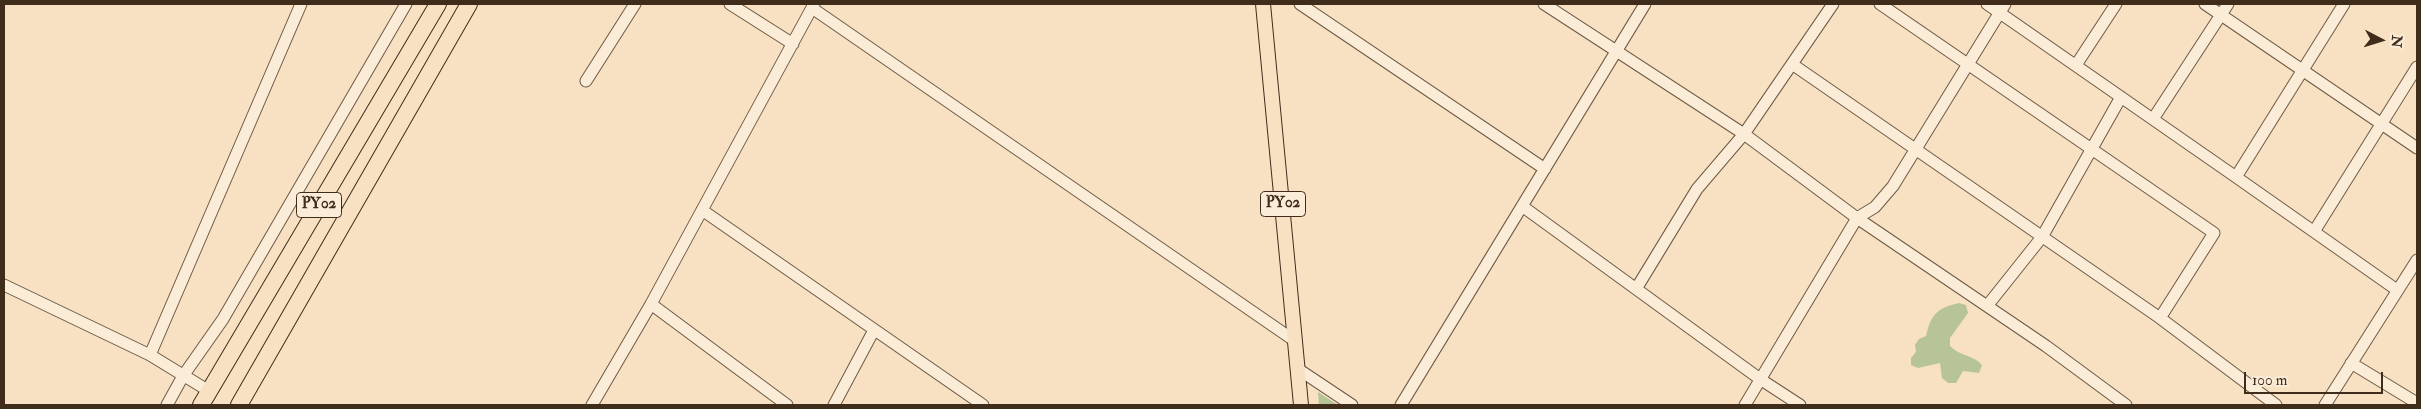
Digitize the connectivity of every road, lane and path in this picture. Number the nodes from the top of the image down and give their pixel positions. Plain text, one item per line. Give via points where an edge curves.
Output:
1 (301, 4) edge
2 (406, 4) edge
3 (438, 4) edge
4 (469, 4) edge
5 (635, 4) edge
6 (730, 4) edge
7 (1263, 4) edge
8 (1300, 4) edge
9 (1544, 4) edge
10 (1645, 4) edge
11 (1833, 4) edge
12 (1880, 4) edge
13 (1987, 4) edge
14 (2116, 4) edge
15 (2205, 4) edge
16 (2228, 4) edge
17 (2344, 4) edge
18 (813, 6) edge
19 (2003, 8) edge
20 (2221, 15) junction
21 (793, 44) junction
22 (1617, 52) junction
23 (1792, 64) junction
24 (1968, 64) junction
25 (2076, 65) junction
26 (2417, 68) edge
27 (2303, 70) junction
28 (586, 81) dead end
29 (2122, 97) junction
30 (2153, 119) junction
31 (2382, 124) junction
32 (1744, 134) junction
33 (2417, 148) edge
34 (1916, 149) junction
35 (2090, 149) junction
36 (1545, 169) junction
37 (2236, 176) junction
38 (1522, 206) junction
39 (702, 210) junction
40 (1857, 218) junction
41 (2315, 230) junction
42 (2042, 237) junction
43 (2417, 260) edge
44 (4, 285) edge
45 (1636, 289) junction
46 (2397, 290) junction
47 (651, 304) junction
48 (1987, 306) junction
49 (2160, 318) junction
50 (874, 330) junction
51 (1295, 341) junction
52 (150, 355) junction
53 (2351, 363) junction
54 (1298, 370) junction
55 (183, 376) junction
56 (1760, 379) junction
57 (209, 391) junction
58 (2417, 403) edge
59 (168, 405) edge
60 (201, 405) edge
61 (239, 405) edge
62 (592, 405) edge
63 (787, 405) edge
64 (834, 405) edge
65 (983, 405) edge
66 (1301, 405) edge
67 (1352, 405) edge
68 (1401, 405) edge
69 (1745, 405) edge
70 (1800, 405) edge
71 (2126, 405) edge
72 (2276, 405) edge
73 (2325, 405) edge

1 - 52 street
2 - 55 street via 223,319
3 - 57 highway, PY02
4 - 61 highway, PY02
5 - 28 street
6 - 21 street
7 - 51 main road, PY02
8 - 36 street
9 - 22 street
10 - 22 street
11 - 23 street
12 - 24 street
13 - 19 street
14 - 25 street
15 - 20 street
16 - 20 street
17 - 27 street
18 - 21 street
18 - 51 street
19 - 24 street
19 - 25 street
20 - 27 street
20 - 30 street
21 - 39 street
22 - 32 street
22 - 36 street
23 - 32 street
23 - 34 street
24 - 34 street
24 - 35 street
25 - 29 street
26 - 31 street
27 - 31 street
27 - 37 street
29 - 30 street
29 - 35 street
30 - 37 street
31 - 33 street
31 - 41 street
32 - 40 street
32 - 45 street via 1697,189
34 - 40 street via 1893,186 1875,207
34 - 42 street
35 - 42 street
35 - 49 street via 2214,233
36 - 38 street
37 - 41 street
38 - 45 street
38 - 68 street
39 - 47 street
39 - 50 street
40 - 48 street
40 - 56 street
41 - 46 street
42 - 48 street
42 - 49 street
43 - 46 street
44 - 52 street
45 - 56 street
46 - 53 street
47 - 62 street
47 - 63 street
48 - 71 street
49 - 72 street
50 - 64 street
50 - 65 street
51 - 54 main road, PY02
52 - 55 street
53 - 58 street
53 - 73 street
54 - 66 main road, PY02
54 - 67 street
55 - 57 street
55 - 59 street
56 - 69 street
56 - 70 street
57 - 60 highway, PY02

